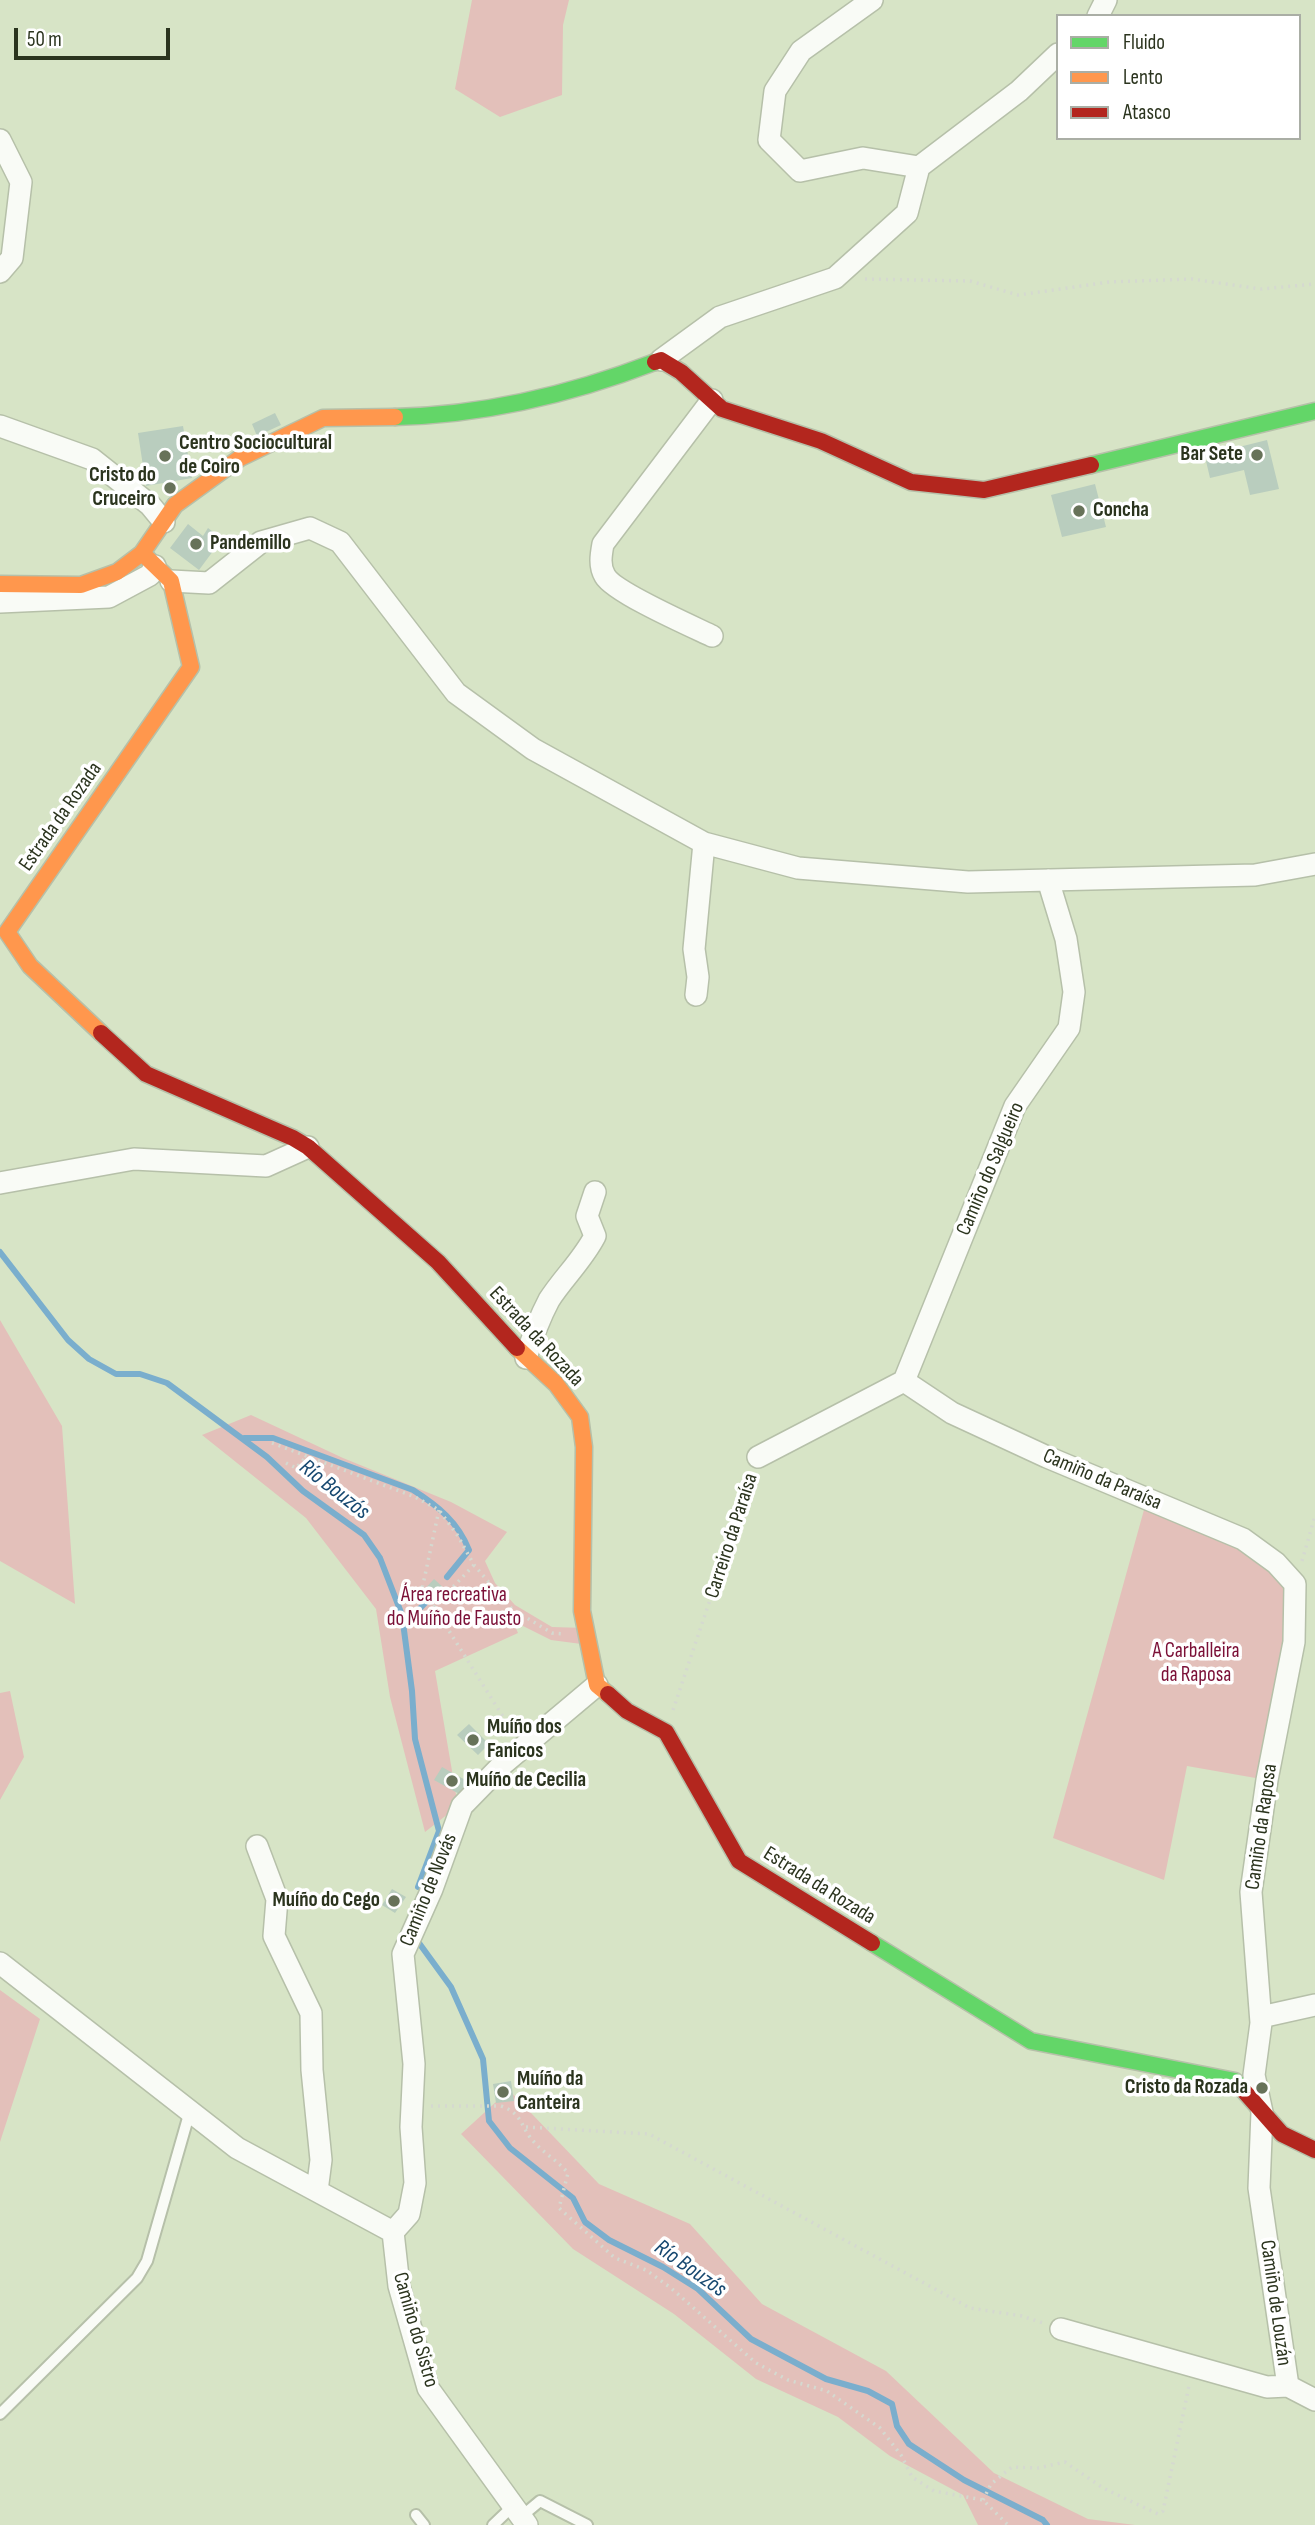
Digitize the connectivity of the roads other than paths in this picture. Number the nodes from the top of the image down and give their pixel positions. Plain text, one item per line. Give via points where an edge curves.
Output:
1 (872, 0) edge
2 (1056, 56) edge
3 (0, 140) edge
4 (919, 167) junction
5 (0, 272) edge
6 (661, 360) junction
7 (712, 400) junction
8 (1315, 411) edge
9 (0, 426) edge
10 (164, 522) junction
11 (149, 560) junction
12 (171, 581) junction
13 (0, 584) edge
14 (0, 602) edge
15 (712, 636) dead end
16 (704, 843) junction
17 (1315, 864) edge
18 (1048, 880) junction
19 (4, 931) edge
20 (696, 995) dead end
21 (308, 1147) junction
22 (0, 1183) edge
23 (595, 1192) dead end
24 (526, 1358) junction
25 (904, 1381) junction
26 (758, 1457) road end
27 (1295, 1584) joint
28 (597, 1685) junction
29 (257, 1846) dead end
30 (0, 1963) edge
31 (1315, 2005) edge
32 (1261, 2017) junction
33 (190, 2111) junction
34 (1262, 2112) junction
35 (1315, 2150) edge
36 (317, 2191) junction
37 (393, 2232) junction
38 (1061, 2329) road end
39 (1287, 2386) junction
40 (1315, 2400) edge
41 (0, 2414) edge
42 (416, 2515) dead end
43 (521, 2515) edge
44 (424, 2525) edge
45 (493, 2525) edge
46 (587, 2525) edge

1 - 4 street via 801,51 775,90 769,140 800,171 863,158
2 - 4 street via 1019,91
3 - 5 street via 21,182 12,258
4 - 6 street via 907,213 835,278 720,317
6 - 7 street
6 - 10 street via 539,400 424,416 323,418 240,458 175,505
7 - 8 street via 722,409 821,441 912,482 984,490
7 - 15 street via 603,544 601,560 604,574 618,588
9 - 10 street via 92,459 150,505
10 - 11 street
11 - 12 street
11 - 13 street via 81,585
11 - 14 street via 150,575 109,597
12 - 16 street via 209,583 261,542 310,528 340,542 456,693 533,750
12 - 19 street, Estrada da Rozada via 191,667
16 - 18 street via 797,869 968,882
16 - 20 street via 694,949
17 - 18 street via 1255,875
18 - 25 street, Camiño do Salgueiro via 1066,939 1074,992 1069,1028 1015,1106
19 - 21 street, Estrada da Rozada via 30,966 146,1074
21 - 22 street via 267,1166 134,1159
21 - 24 street, Estrada da Rozada via 438,1262
23 - 24 street via 587,1216 595,1236 551,1298 533,1332
24 - 28 street, Estrada da Rozada via 556,1384 580,1417 584,1447 582,1611
25 - 26 street, Carreiro da Paraísa
25 - 27 street, Camiño da Paraísa via 952,1413 1243,1539
27 - 32 street, Camiño da Raposa via 1294,1642 1251,1892
28 - 34 street, Estrada da Rozada via 627,1710 666,1732 739,1861 1031,2041 1236,2081
28 - 37 street, Camiño de Novás via 503,1764 462,1806 403,1954 414,2064 411,2127 415,2183 409,2214
29 - 36 street via 277,1899 274,1937 311,2012 321,2160
30 - 33 street
31 - 32 street
32 - 34 street, Camiño da Raposa via 1254,2075
33 - 36 street via 237,2148
33 - 41 lane via 147,2261 137,2278
34 - 35 street, Estrada da Rozada via 1282,2134
34 - 39 street, Camiño de Louzán via 1259,2188
36 - 37 street
37 - 43 street, Camiño do Sistro via 399,2286 428,2388
38 - 39 street, Camiño de Louzán via 1267,2387
39 - 40 street
42 - 44 lane
43 - 45 lane
43 - 46 lane via 540,2501

